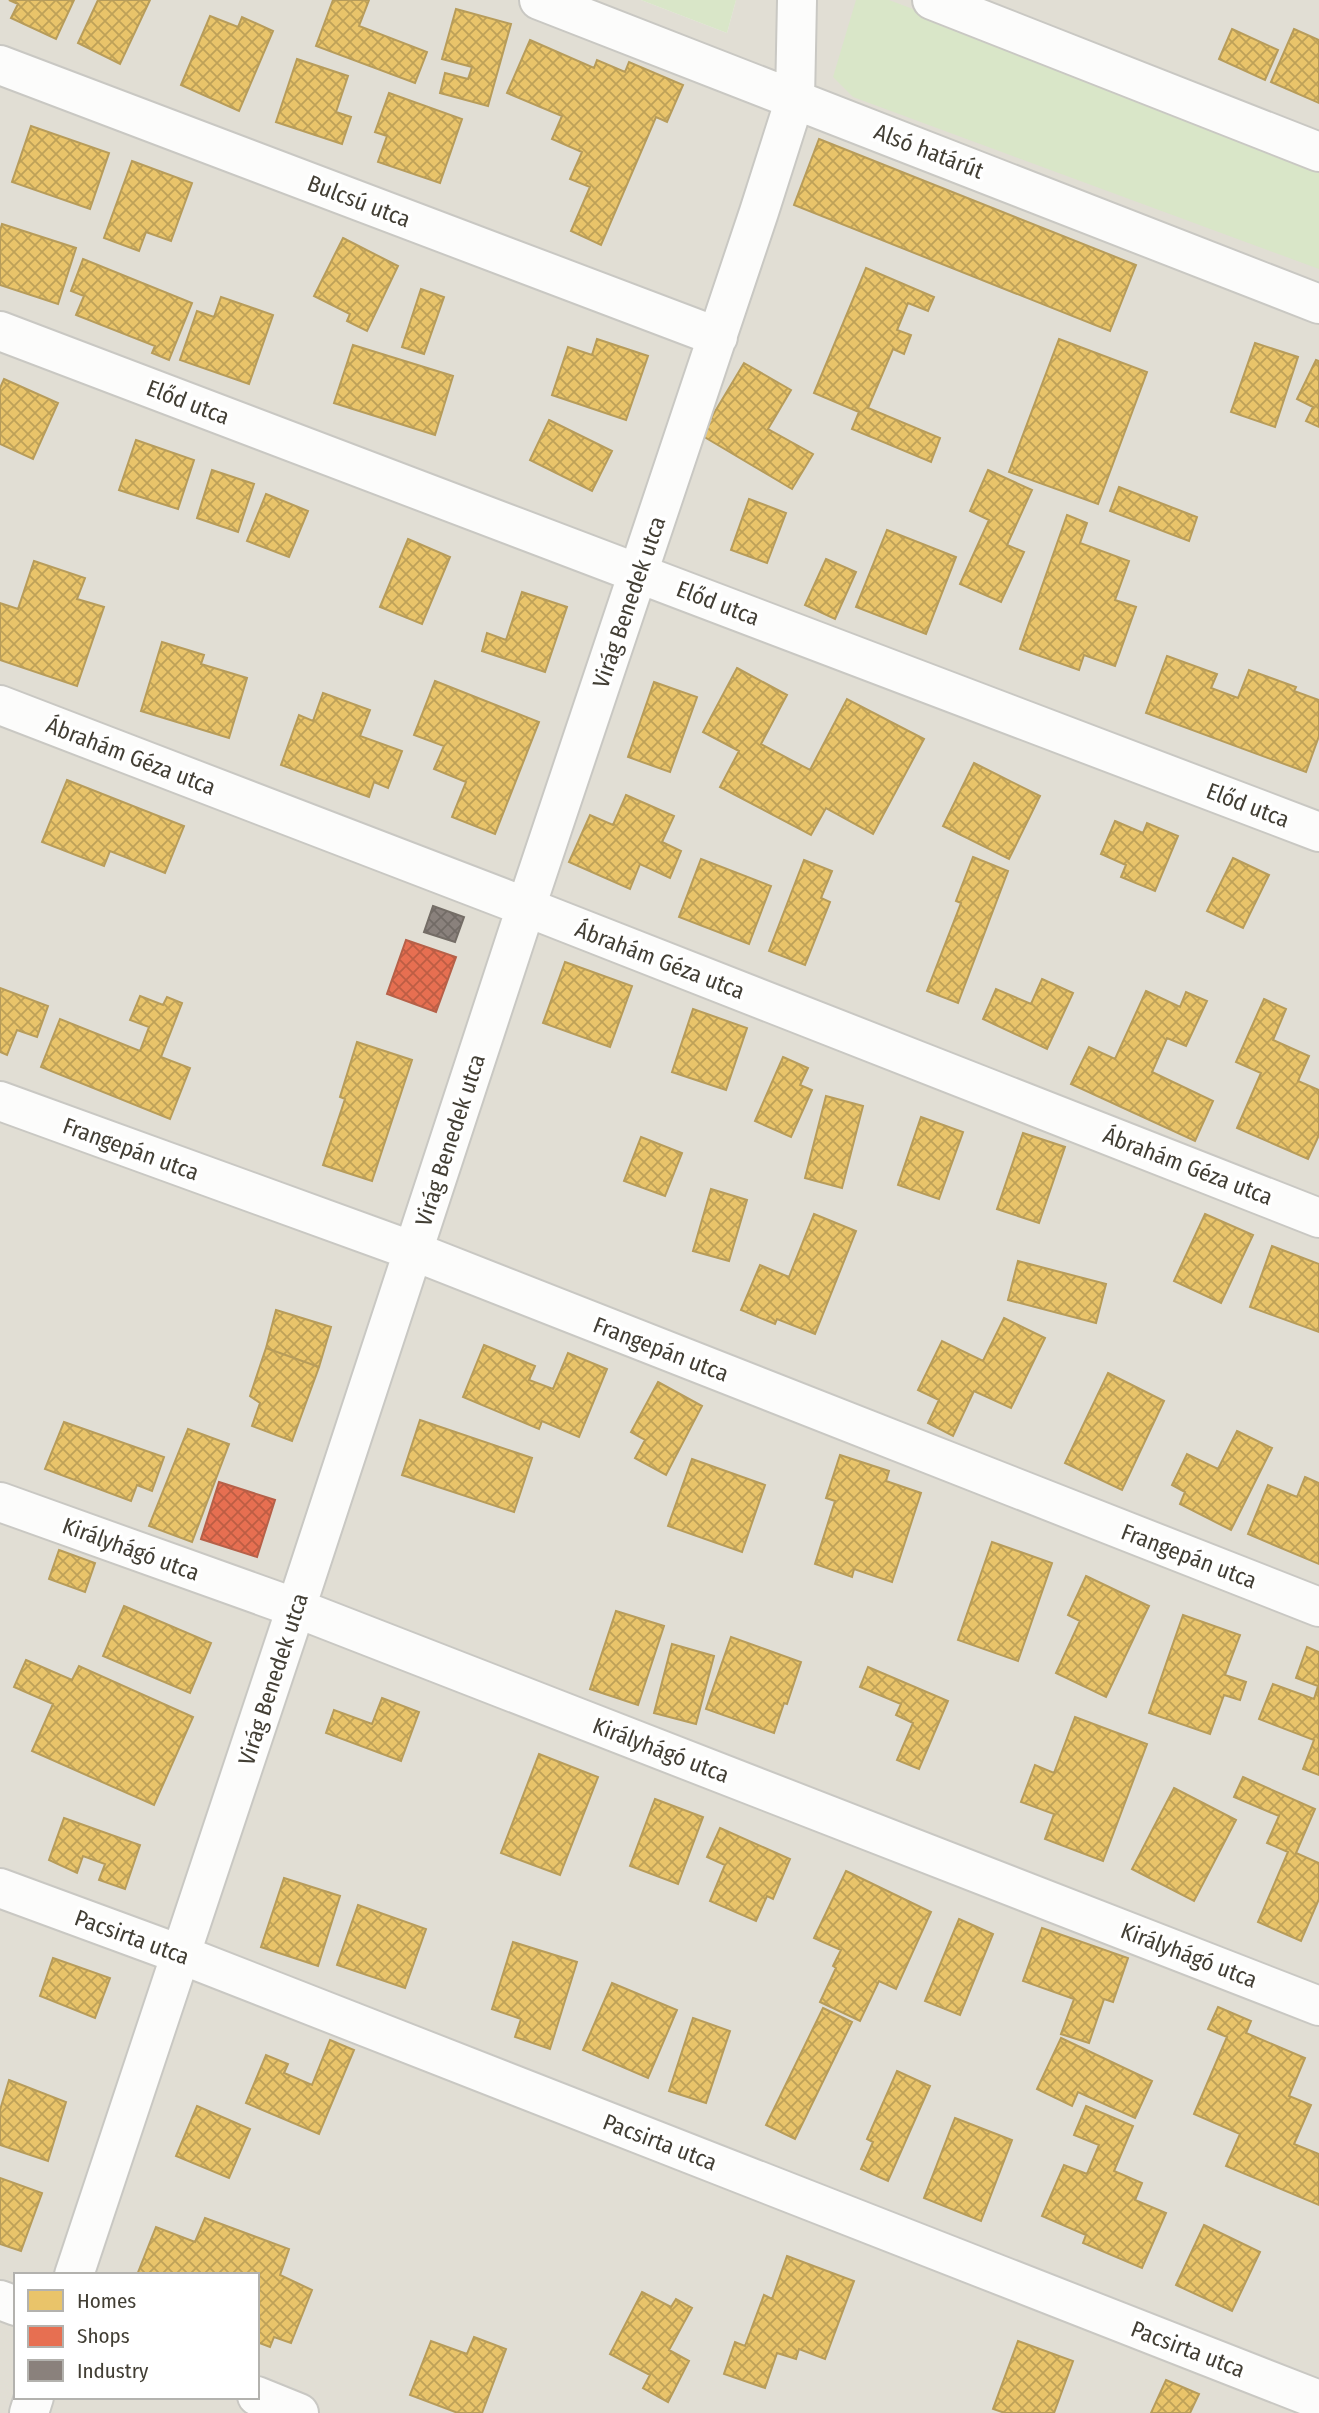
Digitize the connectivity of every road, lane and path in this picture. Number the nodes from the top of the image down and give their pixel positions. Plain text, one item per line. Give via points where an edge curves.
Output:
1 (539, 0) edge
2 (797, 0) edge
3 (932, 0) edge
4 (0, 65) edge
5 (795, 99) junction
6 (1319, 152) edge
7 (1319, 304) edge
8 (0, 331) edge
9 (718, 337) junction
10 (639, 573) junction
11 (0, 705) edge
12 (1319, 832) edge
13 (526, 908) junction
14 (0, 1101) edge
15 (1319, 1218) edge
16 (413, 1251) junction
17 (0, 1502) edge
18 (1319, 1607) edge
19 (296, 1608) junction
20 (0, 1888) edge
21 (182, 1955) junction
22 (1319, 2006) edge
23 (75, 2273) edge
24 (259, 2397) edge
25 (1319, 2400) edge
26 (299, 2413) edge

1 - 5 street, Alsó határút
2 - 5 street, Virág Benedek utca
3 - 6 street
4 - 9 street, Bulcsú utca
5 - 7 street, Alsó határút
5 - 9 street, Virág Benedek utca
8 - 10 street, Előd utca
9 - 10 street, Virág Benedek utca
10 - 12 street, Előd utca
10 - 13 street, Virág Benedek utca
11 - 13 street, Ábrahám Géza utca
13 - 15 street, Ábrahám Géza utca
13 - 16 street, Virág Benedek utca
14 - 16 street, Frangepán utca
16 - 18 street, Frangepán utca
16 - 19 street, Virág Benedek utca
17 - 19 street, Királyhágó utca
19 - 21 street, Virág Benedek utca
19 - 22 street, Királyhágó utca
20 - 21 street, Pacsirta utca
21 - 23 street, Virág Benedek utca
21 - 25 street, Pacsirta utca
24 - 26 street

